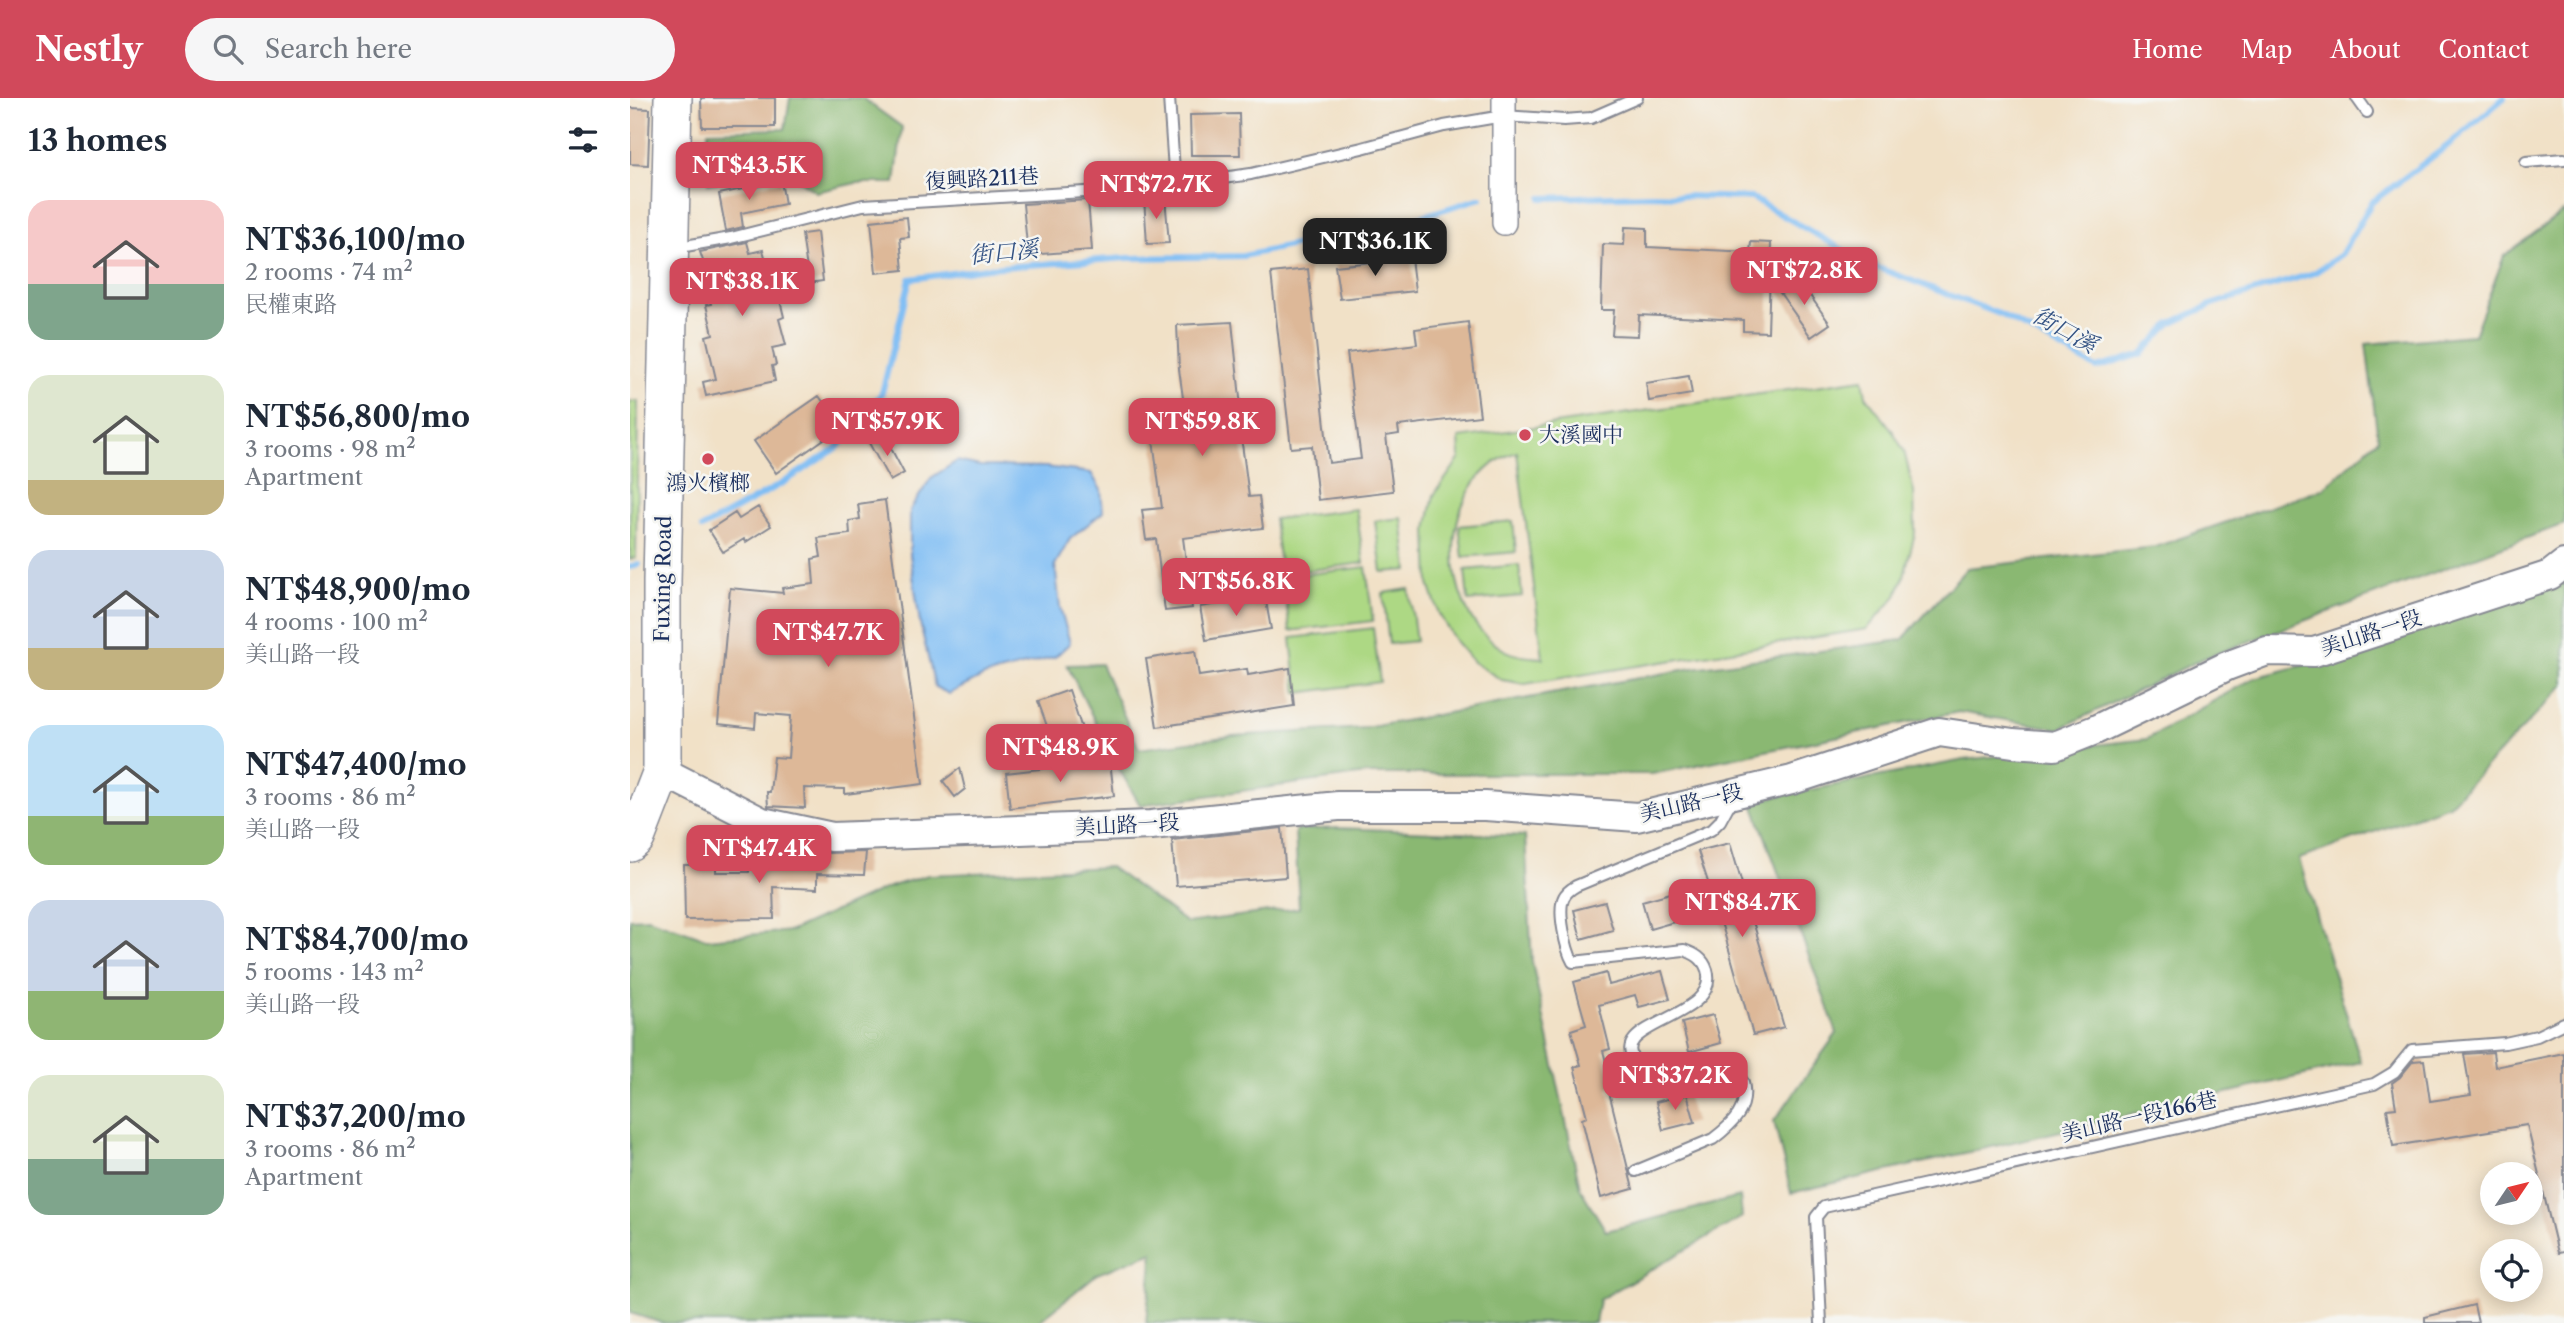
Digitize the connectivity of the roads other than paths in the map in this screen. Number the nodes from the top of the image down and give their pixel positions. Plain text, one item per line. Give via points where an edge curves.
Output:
1 (673, 98) edge
2 (1168, 98) edge
3 (1637, 98) edge
4 (2357, 98) edge
5 (1504, 107) edge
6 (2367, 113) dead end
7 (2564, 159) edge
8 (2526, 162) dead end
9 (1175, 184) junction
10 (1504, 223) dead end
11 (669, 249) junction
12 (2564, 564) edge
13 (662, 771) junction
14 (1735, 793) junction
15 (630, 843) edge
16 (2564, 1023) edge
17 (1636, 1171) dead end
18 (1821, 1323) edge

1 - 11 main road, Fuxing Road
2 - 9 lane
3 - 5 lane, 復興路211巷 via 1591,118 1564,120
4 - 6 lane
5 - 9 lane, 復興路211巷 via 1251,174
5 - 10 street
7 - 8 lane
9 - 11 lane, 復興路211巷 via 863,205
11 - 13 main road, Fuxing Road
12 - 14 street, 美山路一段 via 2550,575 2314,652 2267,651 2055,746 1939,732 1792,780
13 - 14 street, 美山路一段 via 762,822 832,837 1151,825 1338,806 1485,806 1637,817
13 - 15 main road, Fuxing Road
14 - 17 lane via 1711,830 1576,886 1562,899 1573,962 1684,950 1697,954 1706,965 1705,989 1692,1005 1641,1030 1634,1039 1631,1052 1636,1063 1657,1076 1726,1067 1743,1082 1742,1110 1722,1132
16 - 18 lane, 美山路一段166巷 via 2537,1036 2505,1043 2412,1050 2394,1072 2374,1084 1824,1207 1816,1217

